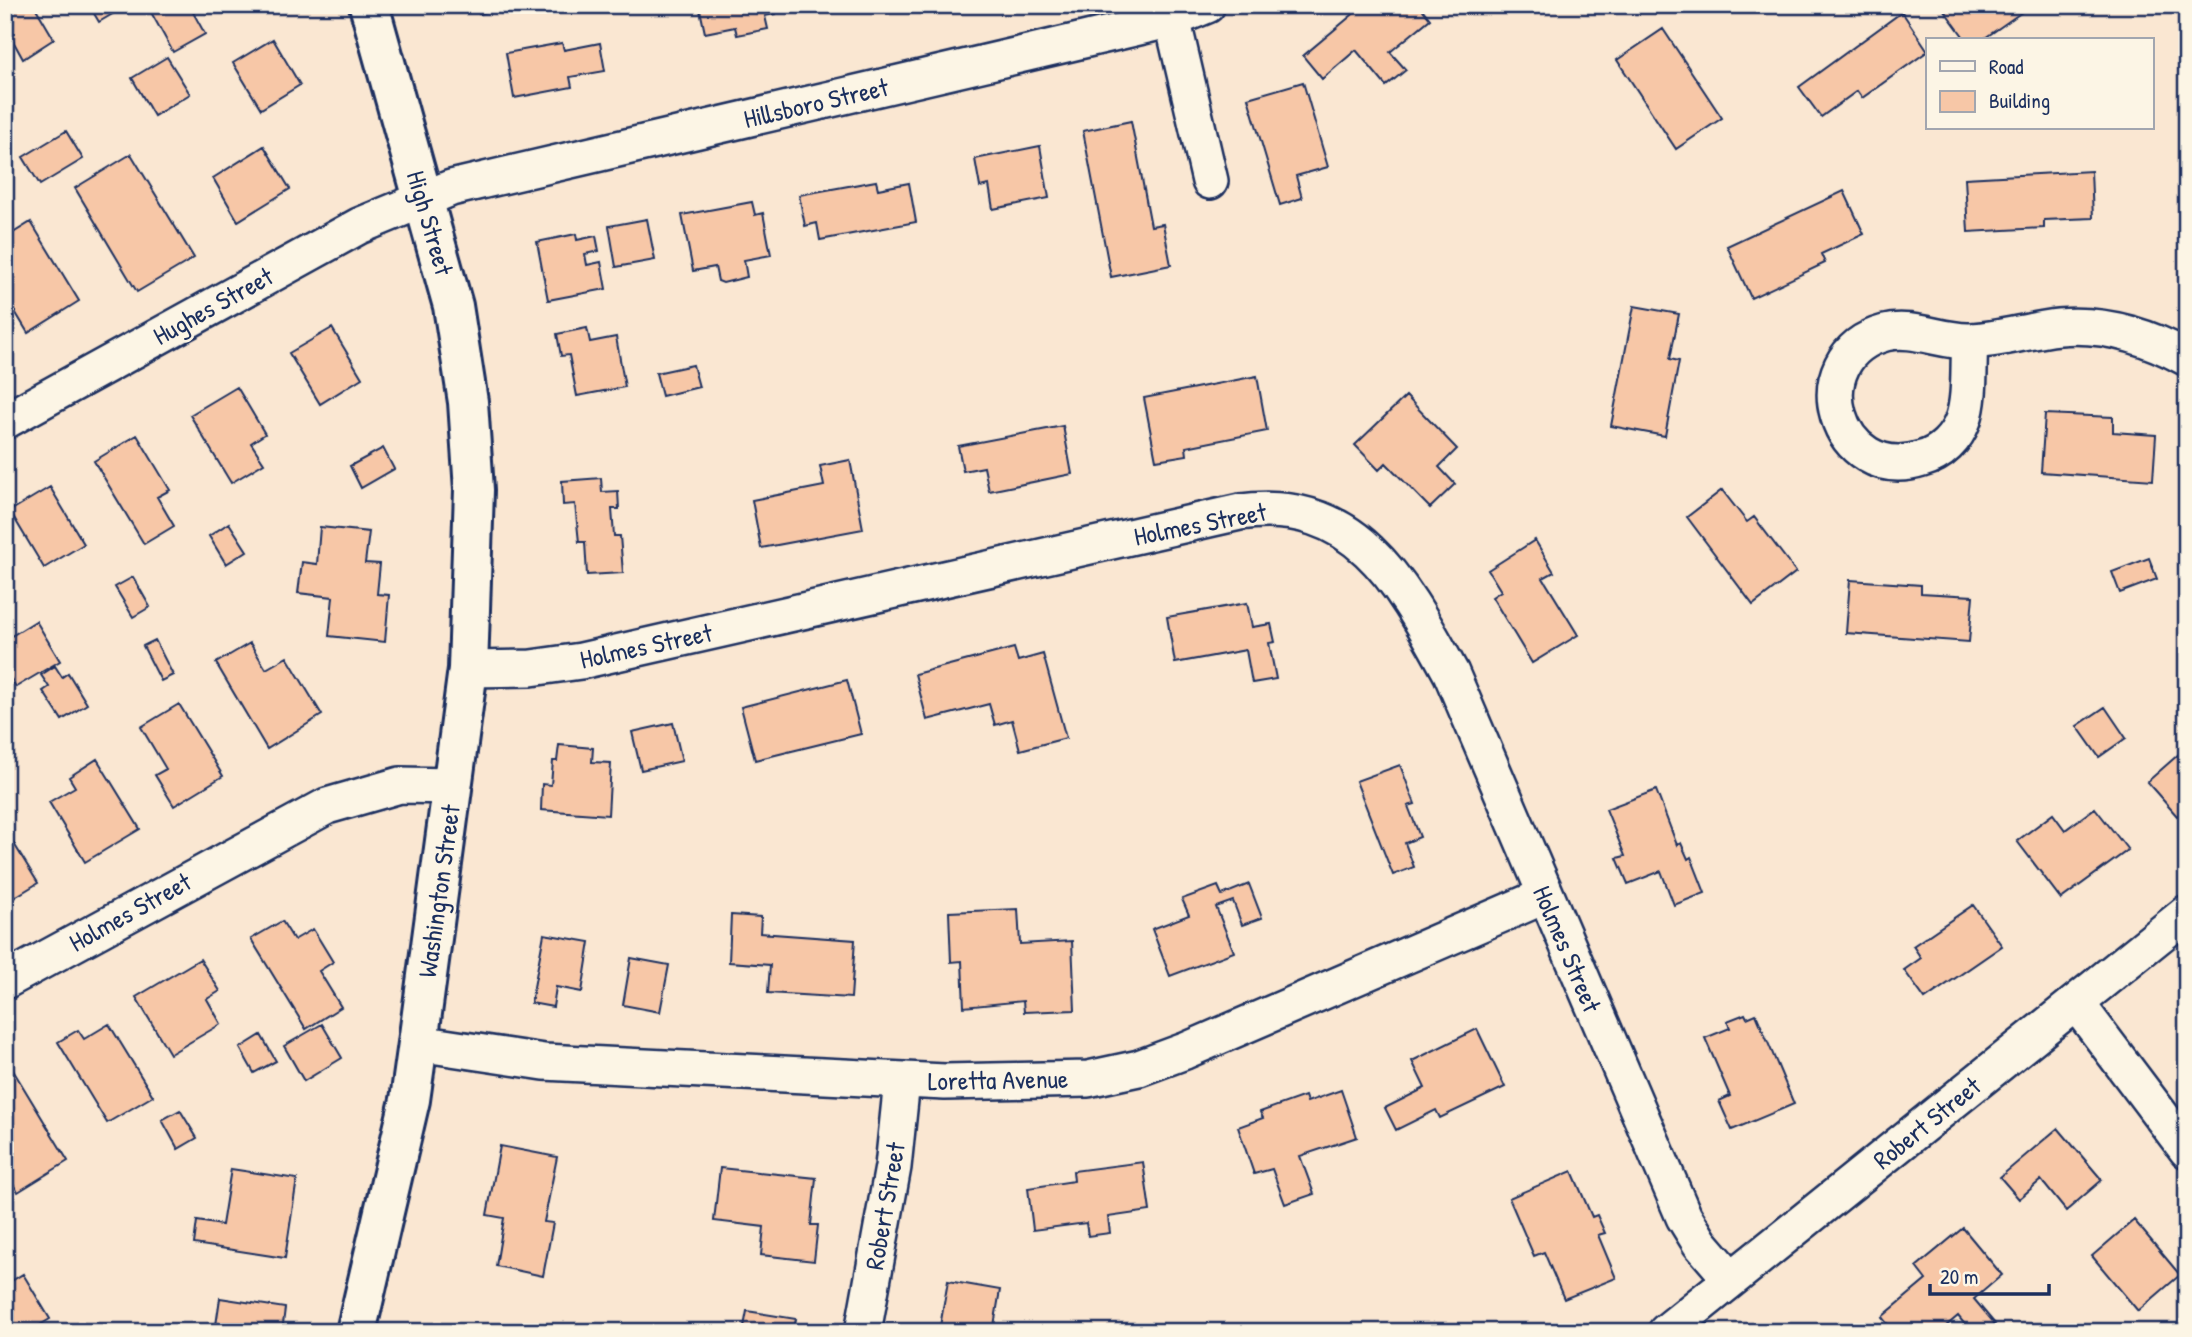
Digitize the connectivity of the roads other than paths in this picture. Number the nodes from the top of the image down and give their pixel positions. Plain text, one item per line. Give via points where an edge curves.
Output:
1 (369, 5) edge
2 (1207, 5) edge
3 (1171, 12) edge
4 (1210, 181) dead end
5 (423, 198) junction
6 (1970, 341) dead end
7 (2187, 358) edge
8 (5, 421) edge
9 (472, 444) joint
10 (468, 669) junction
11 (453, 786) junction
12 (1544, 896) junction
13 (2187, 912) edge
14 (5, 981) edge
15 (2077, 1004) junction
16 (418, 1043) junction
17 (902, 1081) junction
18 (2187, 1150) edge
19 (1731, 1279) junction
20 (356, 1332) edge
21 (863, 1332) edge
22 (1666, 1332) edge

1 - 5 street, High Street
2 - 3 street, Hillsboro Street
3 - 4 street
3 - 5 street, Hillsboro Street
5 - 8 street, Hughes Street via 359,226
5 - 9 street, High Street via 463,356
6 - 7 street via 2059,327 2101,327 2148,340
9 - 10 street, Washington Street via 474,537
10 - 11 street, Washington Street
10 - 12 street, Holmes Street via 581,661 1240,512 1297,511 1333,525 1366,547 1389,570 1415,608 1465,704
11 - 14 street, Holmes Street via 400,785 327,806
11 - 16 street, Washington Street
12 - 17 street, Loretta Avenue via 1139,1068 1061,1081
12 - 19 street, Holmes Street via 1684,1217
13 - 15 street, Robert Street
15 - 18 street
15 - 19 street, Robert Street
16 - 17 street, Loretta Avenue via 544,1062
16 - 20 street, Washington Street via 410,1100
17 - 21 street, Robert Street via 893,1167
19 - 22 street, Robert Street

